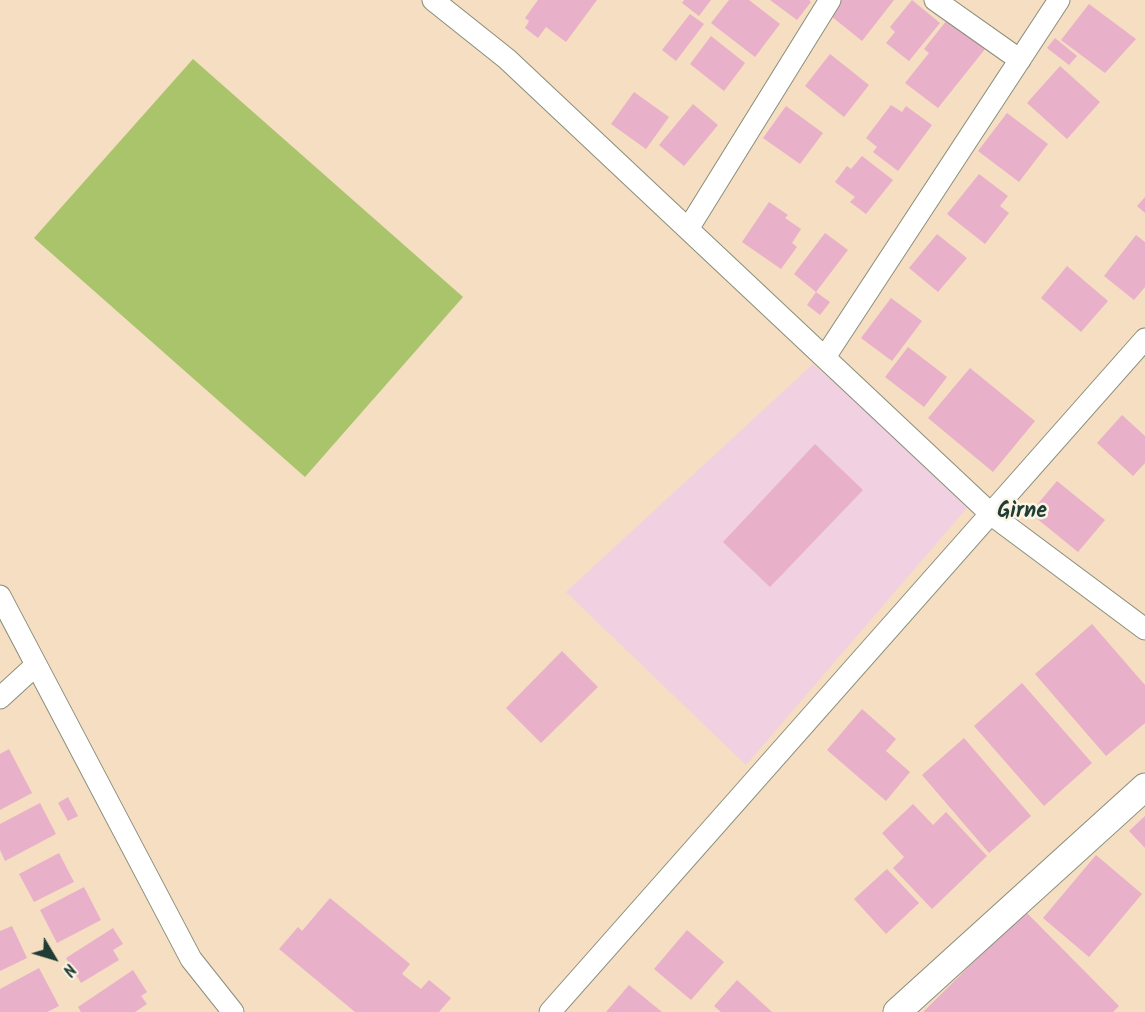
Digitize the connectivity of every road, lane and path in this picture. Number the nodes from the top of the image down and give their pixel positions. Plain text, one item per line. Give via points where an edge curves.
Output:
1 (432, 0) edge
2 (830, 0) edge
3 (935, 0) edge
4 (1059, 0) edge
5 (1020, 60) junction
6 (688, 229) junction
7 (1145, 339) edge
8 (825, 357) junction
9 (992, 514) junction
10 (0, 597) edge
11 (1145, 629) edge
12 (36, 665) junction
13 (0, 698) edge
14 (1145, 788) edge
15 (233, 1012) edge
16 (550, 1012) edge
17 (897, 1012) edge

1 - 6 street via 507,59
2 - 6 street
3 - 5 street
4 - 5 street
5 - 8 street
6 - 8 street
7 - 9 street
8 - 9 street
9 - 11 street
9 - 16 street
10 - 12 street
12 - 13 street
12 - 15 street via 191,959
14 - 17 street

